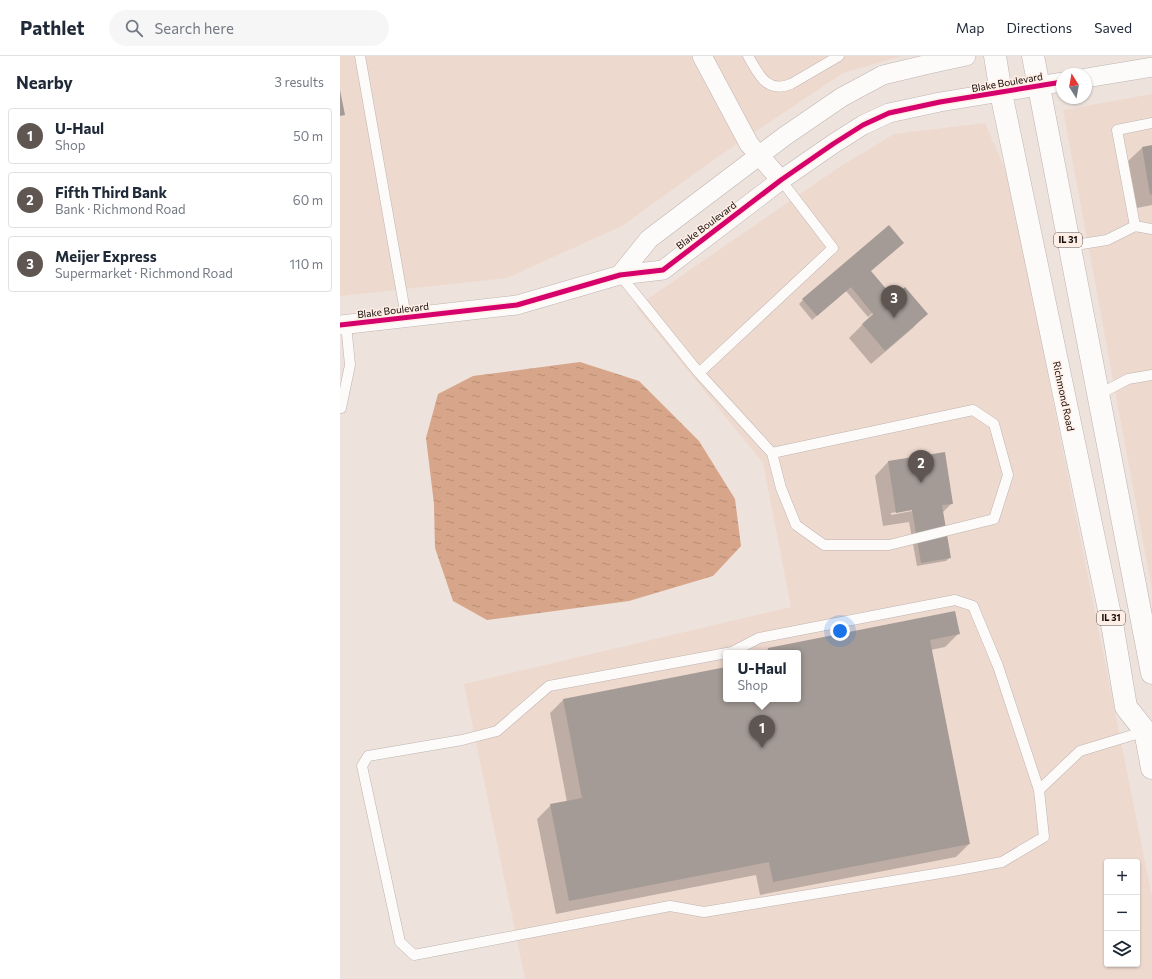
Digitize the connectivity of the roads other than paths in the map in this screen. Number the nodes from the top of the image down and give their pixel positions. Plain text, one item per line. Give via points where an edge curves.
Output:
1 (360, 56) edge
2 (702, 56) edge
3 (748, 56) edge
4 (839, 56) edge
5 (966, 56) edge
6 (995, 56) edge
7 (1033, 56) edge
8 (1152, 67) edge
9 (1092, 77) edge
10 (1056, 83) edge
11 (1038, 86) junction
12 (1001, 92) junction
13 (1152, 123) edge
14 (759, 155) junction
15 (781, 180) junction
16 (1135, 226) junction
17 (1152, 229) edge
18 (1069, 246) junction
19 (620, 275) junction
20 (406, 317) junction
21 (343, 324) edge
22 (699, 373) junction
23 (1152, 375) edge
24 (1098, 395) junction
25 (340, 408) edge
26 (772, 453) junction
27 (736, 650) edge
28 (723, 654) edge
29 (1152, 674) edge
30 (1150, 725) edge
31 (1152, 768) edge
32 (1039, 790) junction

1 - 20 lane
2 - 14 street via 749,144
3 - 4 lane via 762,80 783,88
5 - 14 street via 883,75 842,97
6 - 12 main road, Richmond Road / IL 31
7 - 11 main road, IL 31
8 - 9 street
10 - 11 street, Blake Boulevard
11 - 12 street, Blake Boulevard
11 - 18 main road, IL 31
12 - 15 street, Blake Boulevard via 889,113 863,125
12 - 30 main road, Richmond Road / IL 31 via 1113,629 1126,707
13 - 16 lane via 1117,130
14 - 15 street
14 - 19 street via 649,239
15 - 19 street, Blake Boulevard via 662,270
15 - 22 lane via 834,248
16 - 17 lane
16 - 18 lane via 1107,240
18 - 24 main road, IL 31
19 - 20 street, Blake Boulevard via 517,305
19 - 22 lane
20 - 21 street, Blake Boulevard
21 - 25 lane via 350,364
22 - 26 lane
23 - 24 lane via 1128,379
24 - 29 main road, IL 31
26 - 26 lane via 781,488 796,525 824,545 889,546 994,519 1008,475 994,424 973,410
27 - 32 lane via 759,638 955,600 973,606 998,666
28 - 32 lane via 549,686 497,731 462,740 368,756 362,766 400,942 414,955 670,906 704,912 1002,862 1044,838
30 - 31 main road, Richmond Road / IL 31
30 - 32 lane via 1080,751

